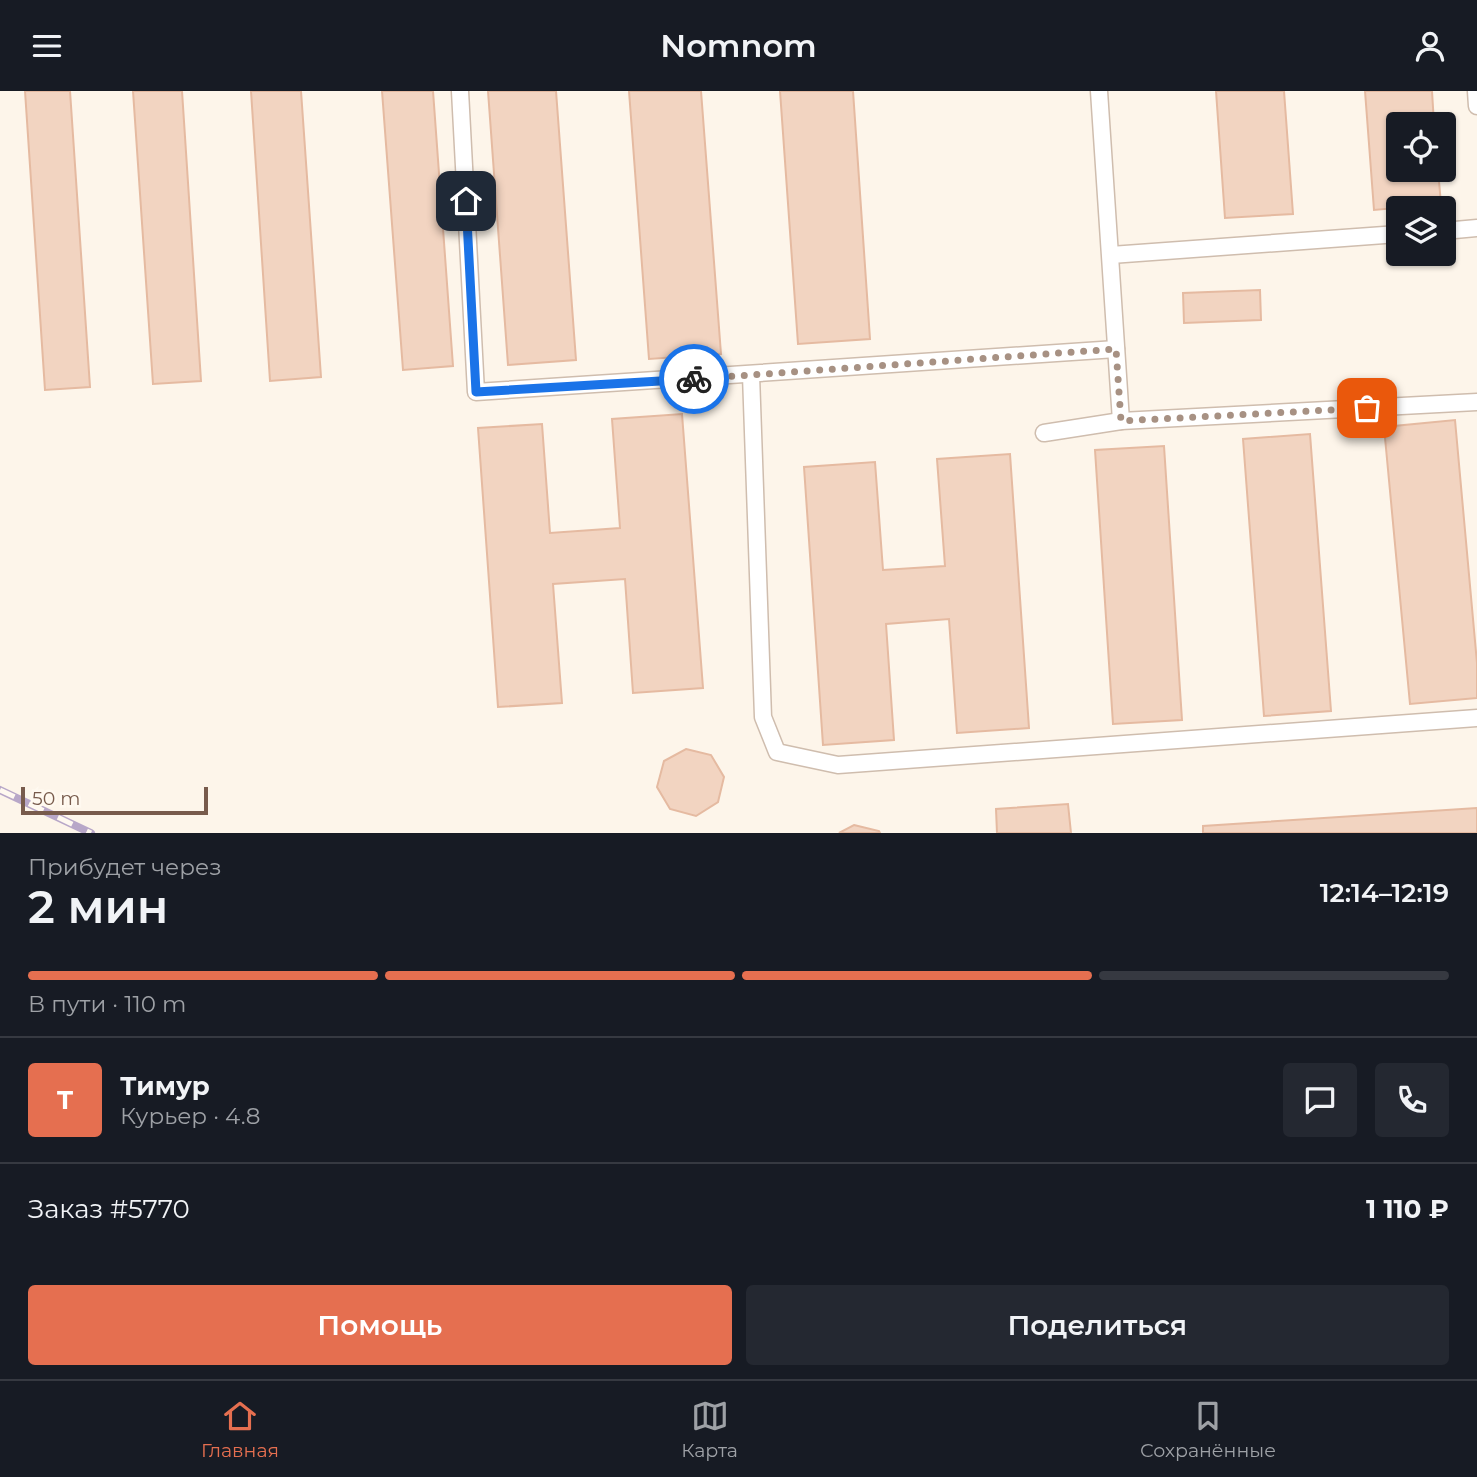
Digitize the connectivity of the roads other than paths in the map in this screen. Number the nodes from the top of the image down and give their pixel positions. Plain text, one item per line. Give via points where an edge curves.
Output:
1 (460, 91) edge
2 (1099, 91) edge
3 (1476, 91) edge
4 (1477, 106) edge
5 (1477, 228) edge
6 (1456, 230) edge
7 (1386, 235) edge
8 (1111, 255) junction
9 (1116, 349) junction
10 (751, 375) junction
11 (1477, 402) edge
12 (1121, 421) junction
13 (1044, 433) dead end
14 (1477, 718) edge

1 - 10 lane via 476,392
2 - 8 lane
3 - 4 lane
5 - 6 lane
7 - 8 lane
8 - 9 lane
9 - 10 lane
9 - 12 lane
10 - 14 lane via 763,717 777,752 838,765
11 - 12 lane
12 - 13 lane

